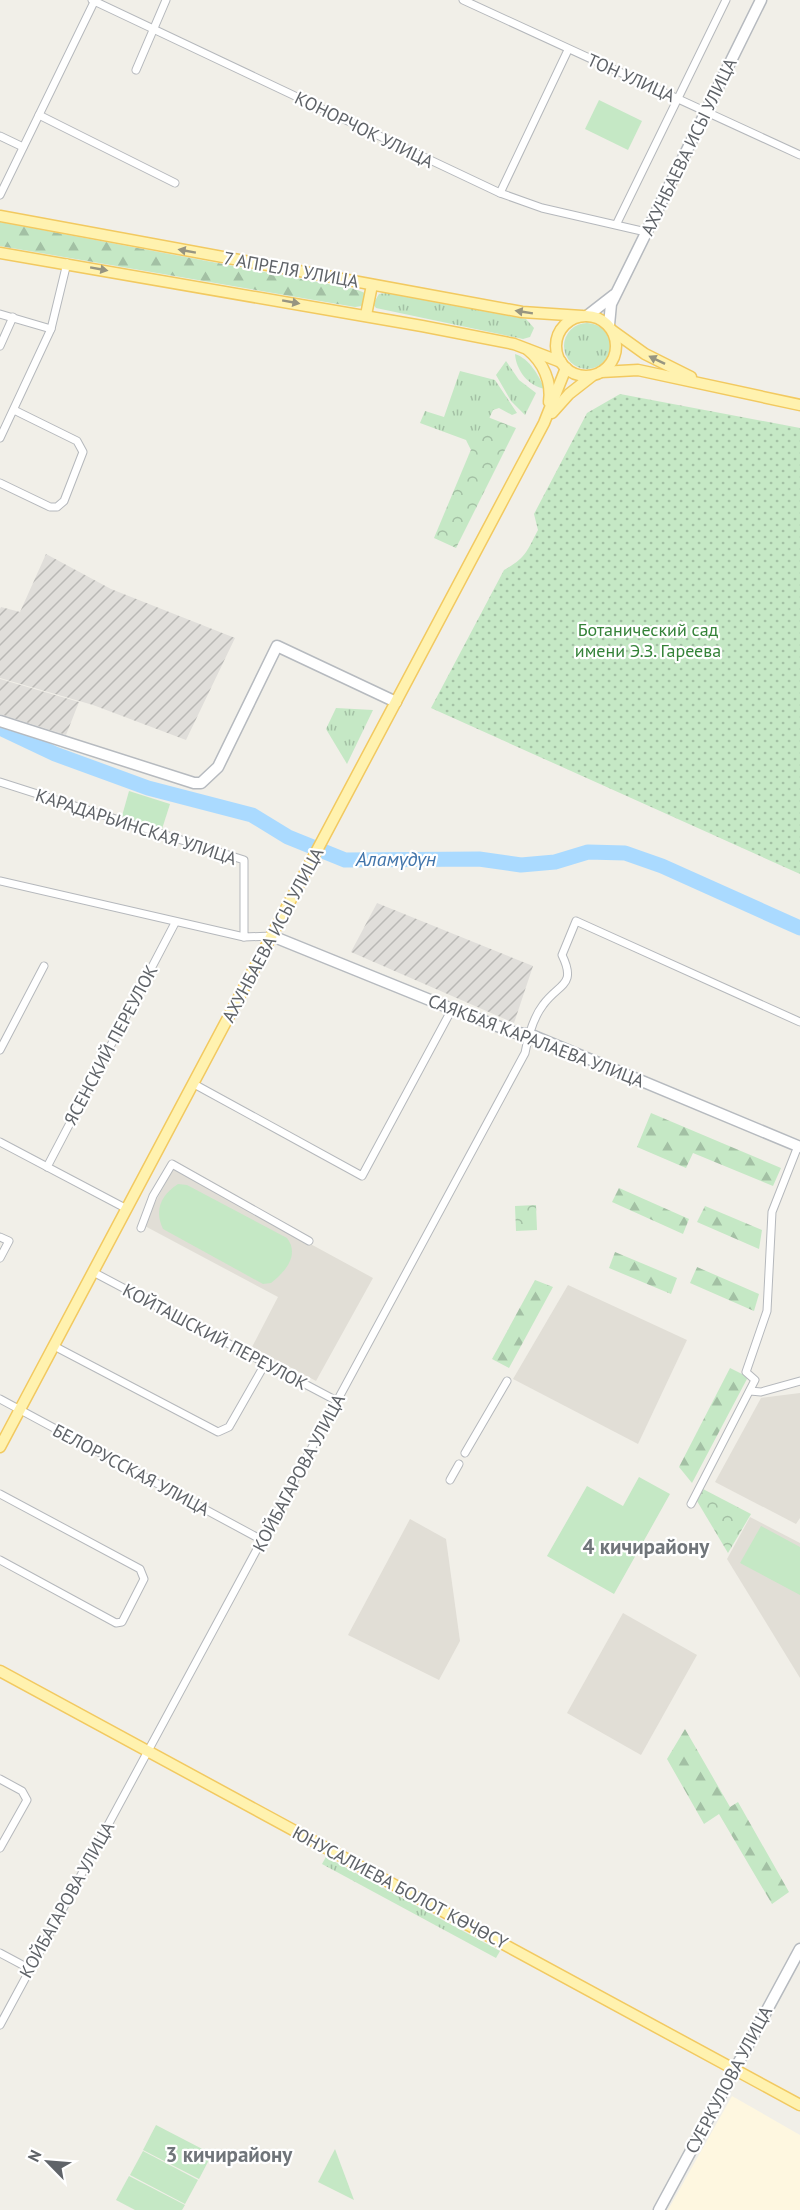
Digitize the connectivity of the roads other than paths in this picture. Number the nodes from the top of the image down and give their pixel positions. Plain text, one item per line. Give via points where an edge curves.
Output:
1 (94, 0) edge
2 (166, 0) edge
3 (463, 0) edge
4 (726, 0) edge
5 (761, 0) edge
6 (152, 28) junction
7 (568, 50) junction
8 (136, 70) dead end
9 (679, 99) junction
10 (706, 112) junction
11 (39, 115) junction
12 (0, 136) edge
13 (23, 147) junction
14 (800, 155) edge
15 (175, 183) dead end
16 (500, 193) junction
17 (0, 195) edge
18 (0, 216) edge
19 (617, 223) junction
20 (646, 232) junction
21 (0, 253) edge
22 (66, 263) junction
23 (372, 285) junction
24 (616, 293) junction
25 (0, 314) edge
26 (366, 315) junction
27 (585, 316) junction
28 (14, 317) junction
29 (611, 328) junction
30 (51, 329) junction
31 (0, 346) edge
32 (523, 346) junction
33 (563, 365) junction
34 (597, 374) junction
35 (705, 384) junction
36 (800, 405) edge
37 (14, 410) junction
38 (544, 423) junction
39 (0, 438) edge
40 (0, 483) edge
41 (396, 702) junction
42 (0, 721) edge
43 (0, 782) edge
44 (0, 881) edge
45 (175, 922) junction
46 (272, 936) junction
47 (244, 937) junction
48 (44, 966) dead end
49 (452, 1009) junction
50 (800, 1022) edge
51 (529, 1034) junction
52 (0, 1050) edge
53 (194, 1084) junction
54 (0, 1142) edge
55 (799, 1146) edge
56 (47, 1167) junction
57 (127, 1209) junction
58 (141, 1228) dead end
59 (0, 1237) edge
60 (309, 1241) dead end
61 (0, 1258) edge
62 (93, 1272) junction
63 (54, 1346) junction
64 (265, 1364) junction
65 (507, 1381) dead end
66 (800, 1381) edge
67 (750, 1391) junction
68 (0, 1400) edge
69 (337, 1401) junction
70 (20, 1410) junction
71 (0, 1447) edge
72 (465, 1453) dead end
73 (459, 1464) dead end
74 (450, 1480) dead end
75 (0, 1494) edge
76 (691, 1504) dead end
77 (262, 1540) junction
78 (0, 1560) edge
79 (0, 1671) edge
80 (148, 1751) junction
81 (0, 1779) edge
82 (0, 1848) edge
83 (800, 1949) edge
84 (0, 1953) edge
85 (30, 1969) junction
86 (0, 2025) edge
87 (735, 2069) junction
88 (800, 2105) edge
89 (659, 2210) edge

1 - 6 street, КОНОРЧОК УЛИЦА
1 - 11 street
2 - 6 street
3 - 7 street, ТОН УЛИЦА
4 - 9 street
5 - 10 main road, АХУНБАЕВА ИСЫ УЛИЦА
6 - 8 street
6 - 16 street, КОНОРЧОК УЛИЦА
7 - 9 street, ТОН УЛИЦА
7 - 16 street
9 - 10 street, ТОН УЛИЦА
9 - 19 street
10 - 14 street, ТОН УЛИЦА
10 - 20 main road, АХУНБАЕВА ИСЫ УЛИЦА
11 - 13 street
11 - 15 street
12 - 13 street
13 - 17 street
16 - 19 street, КОНОРЧОК УЛИЦА via 542,208
23 -> 18 main road, 7 АПРЕЛЯ УЛИЦА
19 - 20 street, КОНОРЧОК УЛИЦА
20 - 24 main road, АХУНБАЕВА ИСЫ УЛИЦА
21 - 22 main road, 7 АПРЕЛЯ УЛИЦА
22 -> 26 main road, 7 АПРЕЛЯ УЛИЦА
22 - 30 street
23 - 26 main road
27 -> 23 main road, 7 АПРЕЛЯ УЛИЦА via 522,312
24 - 27 main road, АХУНБАЕВА ИСЫ УЛИЦА
24 - 29 main road, АХУНБАЕВА ИСЫ УЛИЦА via 611,304
25 - 28 street
26 - 32 main road, 7 АПРЕЛЯ УЛИЦА
27 - 29 main road
27 - 33 main road via 567,323 561,330 556,346
28 - 30 street
28 - 31 street
29 - 34 main road via 616,352
35 -> 29 main road via 645,354
30 - 37 street
32 - 33 main road, 7 АПРЕЛЯ УЛИЦА
32 - 38 main road via 545,371 550,398
33 - 34 main road via 574,374
33 - 38 main road, АХУНБАЕВА ИСЫ УЛИЦА
34 - 35 main road via 638,370
34 - 38 main road, АХУНБАЕВА ИСЫ УЛИЦА via 569,394
35 - 36 main road
37 - 39 street
37 - 40 street via 77,441 84,452 64,501 57,507
38 - 41 main road, АХУНБАЕВА ИСЫ УЛИЦА
41 - 42 main road via 277,646 218,767 201,783
41 - 46 main road, АХУНБАЕВА ИСЫ УЛИЦА
43 - 47 street, КАРАДАРЬИНСКАЯ УЛИЦА via 244,860
44 - 45 street
45 - 47 street
45 - 56 street, ЯСЕНСКИЙ ПЕРЕУЛОК
46 - 47 street
46 - 49 main road, САЯКБАЯ КАРАЛАЕВА УЛИЦА
46 - 53 main road, АХУНБАЕВА ИСЫ УЛИЦА
48 - 52 street
49 - 51 main road, САЯКБАЯ КАРАЛАЕВА УЛИЦА via 516,1033
49 - 53 street via 362,1176
50 - 51 street, КОЙБАГАРОВА УЛИЦА via 576,921 562,955 568,978 543,1004
51 - 55 main road, САЯКБАЯ КАРАЛАЕВА УЛИЦА
51 - 69 street, КОЙБАГАРОВА УЛИЦА via 525,1053
53 - 57 main road, АХУНБАЕВА ИСЫ УЛИЦА
54 - 56 street
55 - 67 street via 772,1212 767,1311 746,1372 755,1380
56 - 57 street
57 - 62 main road, АХУНБАЕВА ИСЫ УЛИЦА
58 - 60 street via 153,1196 172,1164
59 - 61 street via 9,1242
62 - 63 main road, АХУНБАЕВА ИСЫ УЛИЦА
62 - 64 street, КОЙТАШСКИЙ ПЕРЕУЛОК
63 - 64 street via 218,1432 229,1427
63 - 70 main road, АХУНБАЕВА ИСЫ УЛИЦА
64 - 69 street, КОЙТАШСКИЙ ПЕРЕУЛОК
65 - 72 street
66 - 67 street via 761,1392
67 - 76 street
68 - 70 street, БЕЛОРУССКАЯ УЛИЦА
69 - 77 street, КОЙБАГАРОВА УЛИЦА
70 - 71 main road, АХУНБАЕВА ИСЫ УЛИЦА
70 - 77 street, БЕЛОРУССКАЯ УЛИЦА
73 - 74 street
75 - 78 street via 141,1569 144,1579 122,1622 116,1623
77 - 80 street, КОЙБАГАРОВА УЛИЦА
79 - 80 main road, ЮНУСАЛИЕВА БОЛОТ КӨЧӨСҮ
80 - 85 street, КОЙБАГАРОВА УЛИЦА
80 - 87 main road, ЮНУСАЛИЕВА БОЛОТ КӨЧӨСҮ
81 - 82 street via 22,1791 27,1800
83 - 87 main road, СУЕРКУЛОВА УЛИЦА
84 - 85 street
85 - 86 street, КОЙБАГАРОВА УЛИЦА
87 - 88 main road, ЮНУСАЛИЕВА БОЛОТ КӨЧӨСҮ
87 - 89 main road, СУЕРКУЛОВА УЛИЦА

